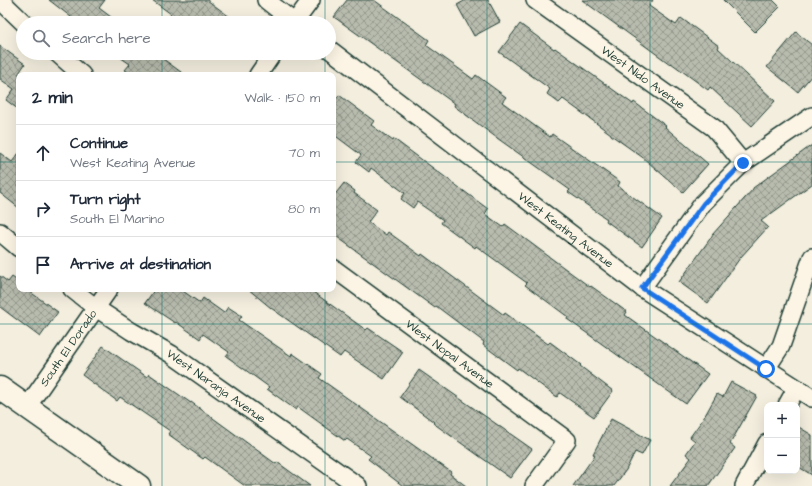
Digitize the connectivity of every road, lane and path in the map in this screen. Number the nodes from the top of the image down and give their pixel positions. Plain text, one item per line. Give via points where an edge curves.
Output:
1 (0, 0) edge
2 (266, 0) edge
3 (311, 0) edge
4 (535, 0) edge
5 (17, 16) edge
6 (286, 16) edge
7 (300, 16) edge
8 (336, 54) edge
9 (65, 60) edge
10 (268, 60) edge
11 (79, 72) edge
12 (260, 72) edge
13 (812, 116) edge
14 (743, 163) junction
15 (0, 232) edge
16 (16, 245) edge
17 (812, 257) edge
18 (336, 270) edge
19 (642, 288) junction
20 (76, 292) edge
21 (107, 292) edge
22 (96, 308) junction
23 (766, 369) junction
24 (0, 388) edge
25 (796, 389) junction
26 (812, 398) edge
27 (789, 402) edge
28 (28, 408) junction
29 (764, 449) edge
30 (126, 483) edge
31 (358, 486) edge
32 (534, 486) edge
33 (744, 486) edge

1 - 5 street
2 - 6 street
3 - 7 street
4 - 14 street, West Nido Avenue via 714,128
8 - 19 street, West Keating Avenue
9 - 11 street
10 - 12 street
13 - 14 street
14 - 19 street via 704,203
15 - 16 street
17 - 23 street via 781,346
18 - 32 street, West Nopal Avenue via 567,440
19 - 23 street, West Keating Avenue
20 - 22 street, West Naranja Avenue
21 - 22 street, South El Dorado
22 - 28 street, South El Dorado
22 - 31 street, West Naranja Avenue via 171,354
23 - 25 street, West Keating Avenue
24 - 28 main road
25 - 26 street, West Keating Avenue
25 - 27 street
28 - 30 main road
29 - 33 street

